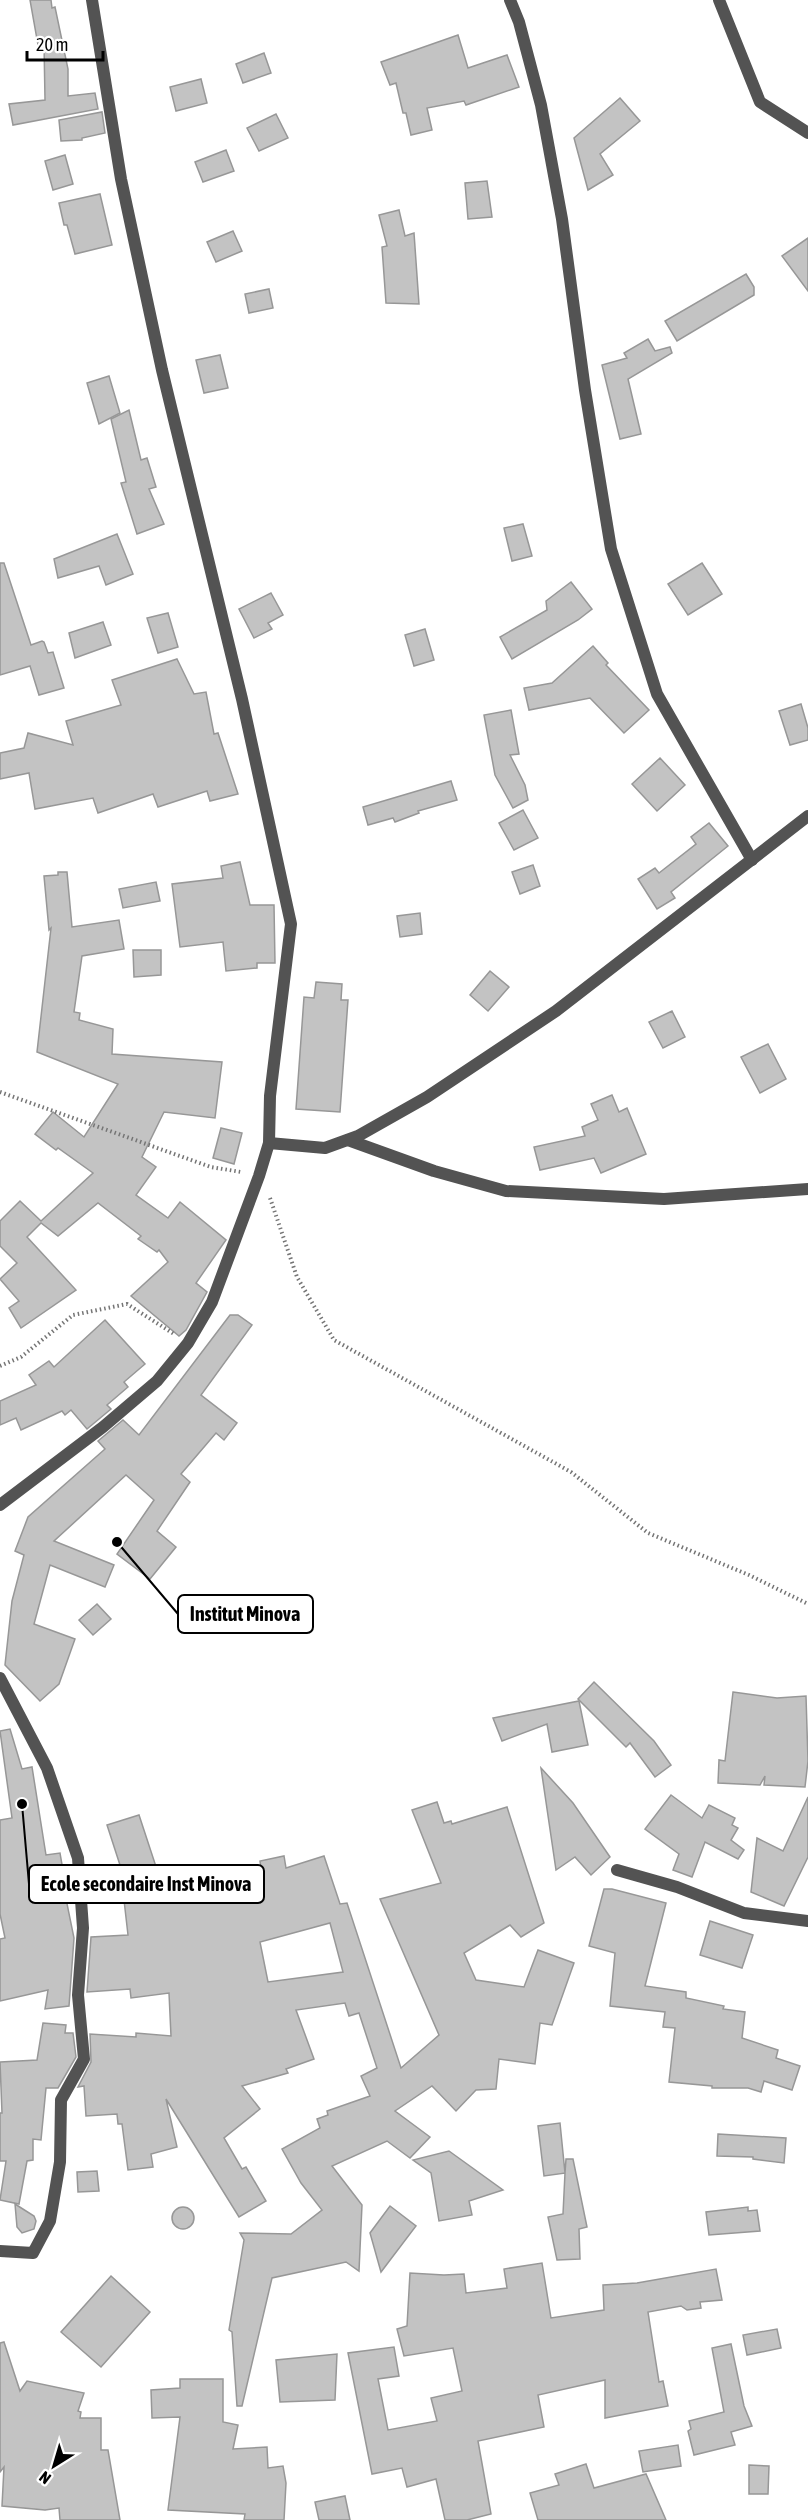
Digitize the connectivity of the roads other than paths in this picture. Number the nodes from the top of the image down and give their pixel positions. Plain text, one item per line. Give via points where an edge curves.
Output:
1 (92, 0) edge
2 (510, 0) edge
3 (719, 0) edge
4 (808, 133) edge
5 (808, 816) edge
6 (752, 860) junction
7 (348, 1140) junction
8 (269, 1143) junction
9 (808, 1189) edge
10 (0, 1505) edge
11 (0, 1678) edge
12 (617, 1870) dead end
13 (808, 1921) edge
14 (0, 2251) edge

1 - 8 street via 121,179 162,370 242,699 291,924 270,1096
2 - 6 street via 542,105 611,549 657,694
3 - 4 street via 760,102
5 - 6 street
6 - 7 street via 556,1011 428,1097
7 - 8 street via 326,1148
7 - 9 street via 434,1171 506,1191 664,1199
8 - 10 street via 212,1302 188,1343 157,1381
11 - 14 street via 48,1768 78,1858 83,1928 78,1995 84,2059 61,2100 60,2162 50,2221 33,2253
12 - 13 street via 677,1887 744,1913

